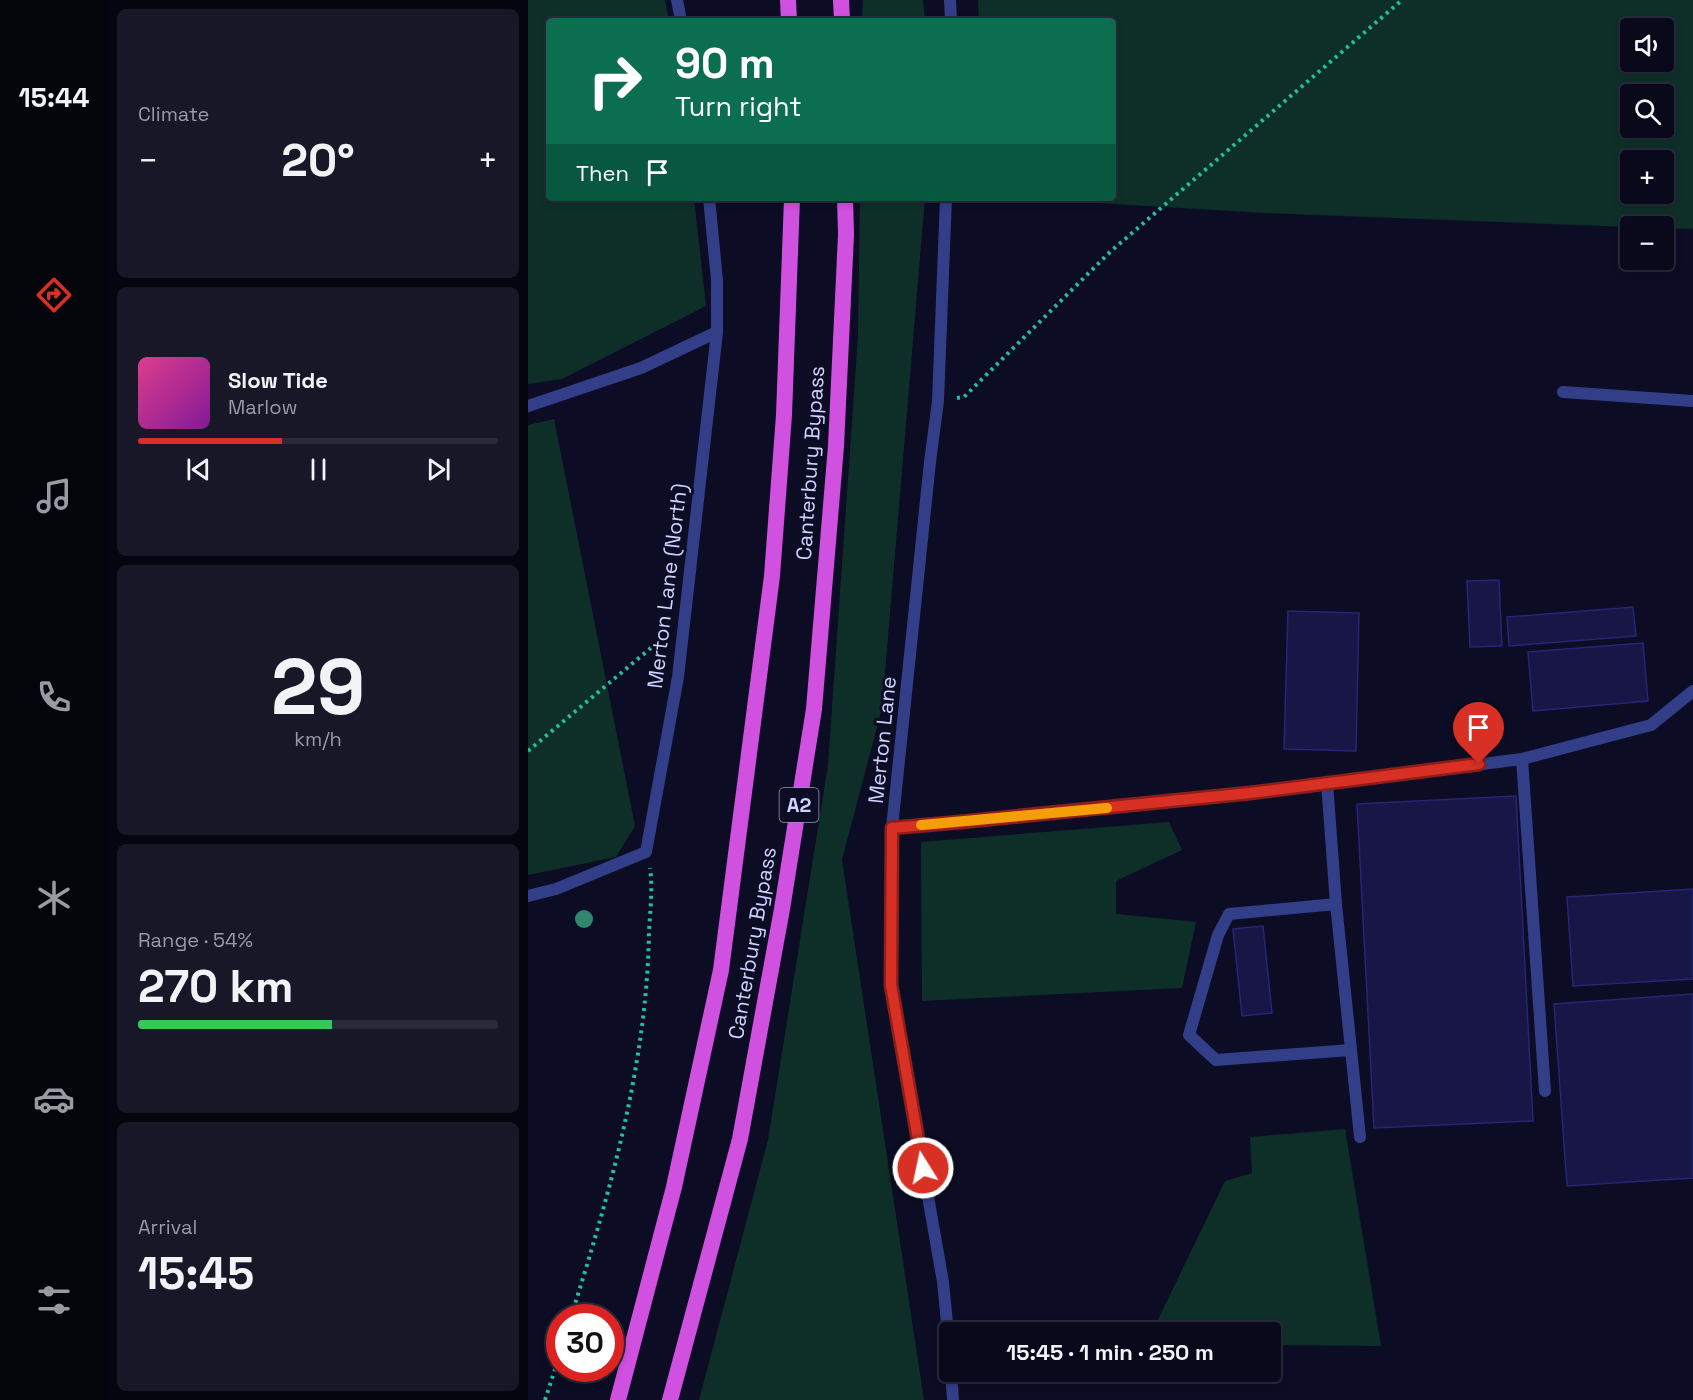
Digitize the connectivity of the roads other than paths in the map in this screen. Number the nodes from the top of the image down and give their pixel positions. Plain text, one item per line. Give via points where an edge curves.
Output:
1 (677, 0) edge
2 (788, 0) edge
3 (841, 0) edge
4 (950, 0) edge
5 (680, 18) edge
6 (789, 18) edge
7 (842, 18) edge
8 (951, 18) edge
9 (709, 201) edge
10 (792, 201) edge
11 (845, 201) edge
12 (946, 201) edge
13 (717, 332) junction
14 (1563, 392) dead end
15 (1693, 401) edge
16 (528, 406) edge
17 (1693, 691) edge
18 (1522, 759) junction
19 (1327, 783) junction
20 (892, 828) junction
21 (528, 896) edge
22 (1336, 904) junction
23 (1351, 1050) junction
24 (1545, 1091) dead end
25 (1360, 1137) dead end
26 (947, 1322) edge
27 (952, 1382) edge
28 (618, 1400) edge
29 (670, 1400) edge
30 (953, 1400) edge

1 - 5 street
2 - 6 highway
3 - 7 highway
4 - 8 street
9 - 13 street, Merton Lane (North) via 717,280
10 - 28 highway, Canterbury Bypass via 784,415 772,576 721,970 674,1187
11 - 29 highway, Canterbury Bypass / A2 via 836,446 814,709 783,909 740,1139
12 - 20 street, Merton Lane via 938,401
13 - 16 street via 641,368
13 - 21 street, Merton Lane (North) via 678,676 646,852 556,889
14 - 15 street
17 - 18 street via 1651,725
18 - 19 street
18 - 24 street
19 - 20 street
19 - 22 street
20 - 26 street, Merton Lane via 891,985
22 - 23 street
22 - 23 street via 1229,914 1218,935 1189,1035 1216,1060
23 - 25 street
27 - 30 street

